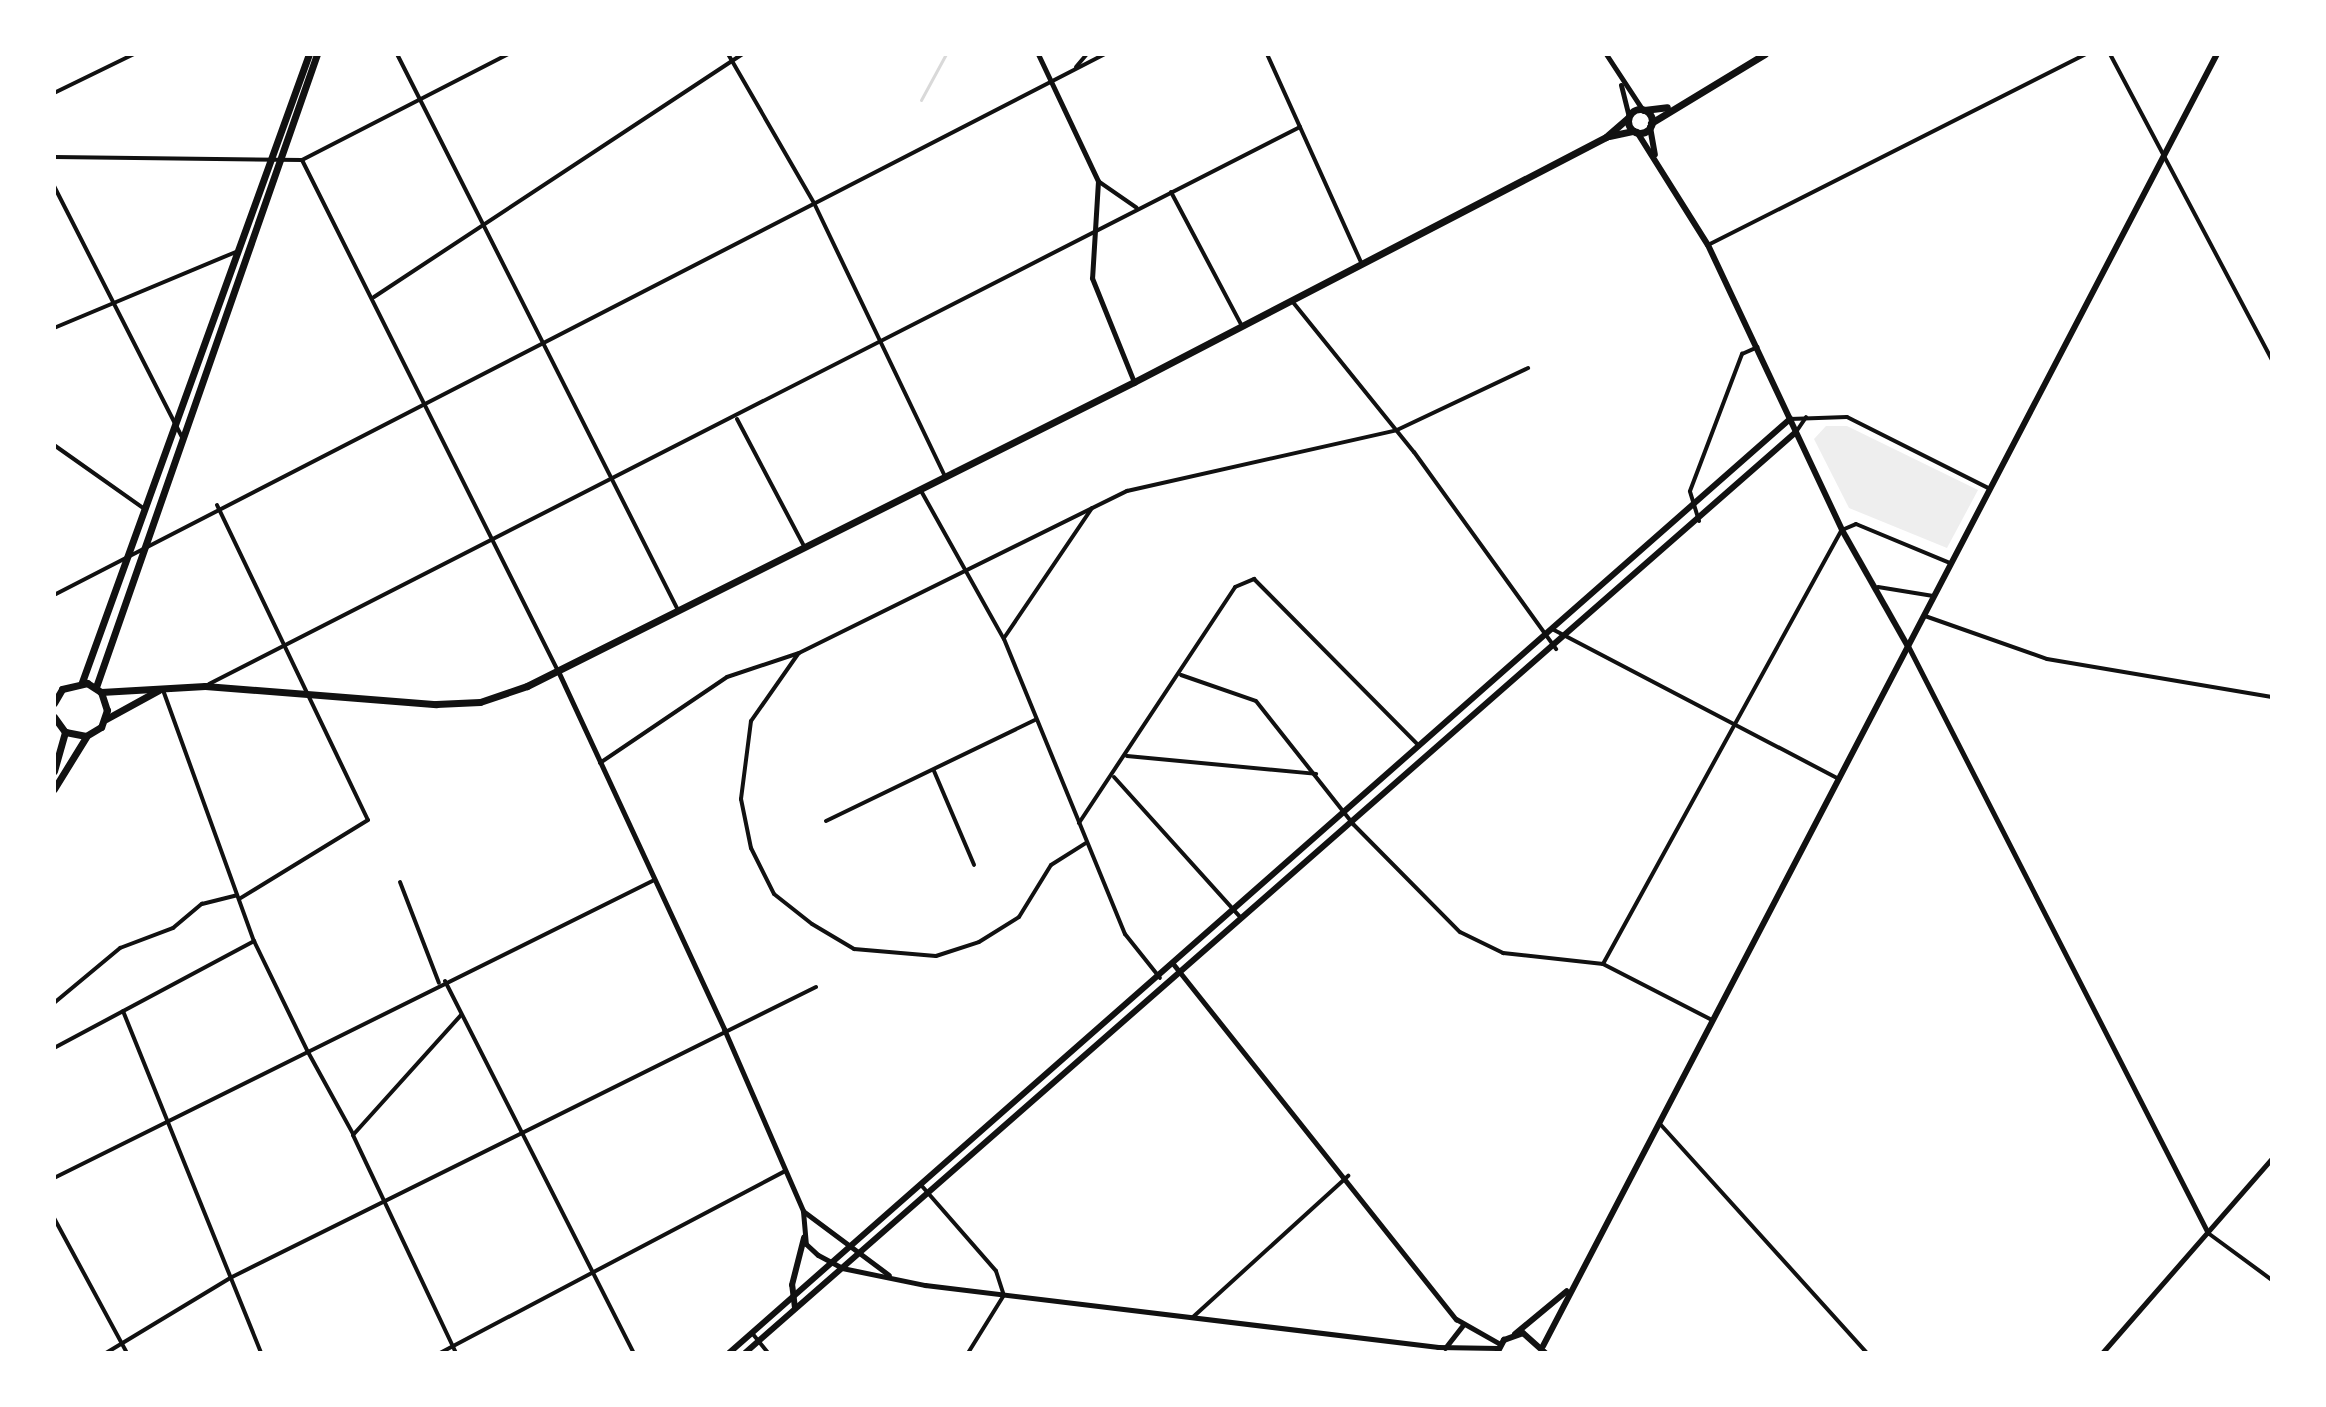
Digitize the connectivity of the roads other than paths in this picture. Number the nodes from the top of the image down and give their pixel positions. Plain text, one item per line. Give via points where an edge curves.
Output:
1 (134, 54) edge
2 (309, 54) edge
3 (317, 54) edge
4 (397, 54) edge
5 (508, 54) edge
6 (728, 54) edge
7 (742, 54) edge
8 (1038, 54) edge
9 (1087, 54) edge
10 (1105, 54) edge
11 (1267, 54) edge
12 (1606, 54) edge
13 (1765, 54) edge
14 (2086, 54) edge
15 (2110, 54) edge
16 (2217, 54) edge
17 (732, 61) junction
18 (1075, 69) junction
19 (1050, 81) junction
20 (1621, 84) junction
21 (54, 93) edge
22 (424, 103) junction
23 (1667, 107) junction
24 (1643, 110) junction
25 (1628, 118) junction
26 (1650, 125) junction
27 (1300, 127) junction
28 (1635, 132) junction
29 (1606, 137) junction
30 (54, 157) edge
31 (1655, 159) junction
32 (302, 160) junction
33 (2163, 161) junction
34 (278, 162) junction
35 (268, 163) junction
36 (1098, 181) junction
37 (54, 186) edge
38 (1171, 192) junction
39 (814, 203) junction
40 (1137, 208) junction
41 (486, 222) junction
42 (1096, 232) junction
43 (1708, 245) junction
44 (236, 252) junction
45 (1362, 265) junction
46 (374, 297) junction
47 (1290, 299) junction
48 (114, 303) junction
49 (1242, 326) junction
50 (54, 328) edge
51 (880, 339) junction
52 (543, 342) junction
53 (1758, 347) junction
54 (2272, 360) edge
55 (1528, 368) dead end
56 (1134, 382) junction
57 (430, 405) junction
58 (1807, 415) junction
59 (737, 419) junction
60 (1790, 419) junction
61 (173, 425) junction
62 (1397, 430) junction
63 (1796, 432) junction
64 (184, 439) junction
65 (54, 445) edge
66 (615, 476) junction
67 (945, 476) junction
68 (920, 489) junction
69 (1993, 490) junction
70 (217, 505) junction
71 (1093, 507) junction
72 (143, 508) junction
73 (1694, 510) junction
74 (1699, 521) junction
75 (1842, 530) junction
76 (492, 542) junction
77 (144, 546) junction
78 (805, 548) junction
79 (128, 554) junction
80 (1950, 563) junction
81 (966, 567) junction
82 (1878, 587) junction
83 (54, 595) edge
84 (1933, 596) junction
85 (678, 610) junction
86 (1923, 615) junction
87 (1554, 630) junction
88 (1545, 637) junction
89 (1004, 638) junction
90 (1565, 640) junction
91 (286, 643) junction
92 (1907, 645) junction
93 (1556, 649) junction
94 (799, 653) junction
95 (558, 671) junction
96 (1181, 675) junction
97 (82, 682) junction
98 (205, 686) junction
99 (98, 689) junction
100 (161, 690) junction
101 (314, 694) junction
102 (2272, 697) edge
103 (54, 700) edge
104 (54, 718) edge
105 (106, 719) junction
106 (1035, 720) junction
107 (1731, 725) junction
108 (65, 732) junction
109 (86, 736) junction
110 (1420, 748) junction
111 (1127, 756) junction
112 (600, 763) junction
113 (54, 771) edge
114 (934, 771) junction
115 (1316, 774) junction
116 (1114, 777) junction
117 (1839, 779) junction
118 (54, 789) edge
119 (1346, 815) junction
120 (826, 821) dead end
121 (1079, 823) junction
122 (1353, 824) junction
123 (1086, 843) junction
124 (974, 865) dead end
125 (653, 881) junction
126 (400, 882) dead end
127 (238, 897) junction
128 (1236, 912) junction
129 (1242, 920) junction
130 (254, 941) junction
131 (1603, 964) junction
132 (1174, 965) junction
133 (1180, 972) junction
134 (1160, 978) junction
135 (442, 982) junction
136 (816, 987) dead end
137 (54, 1003) edge
138 (123, 1011) junction
139 (462, 1014) junction
140 (1714, 1021) junction
141 (724, 1029) junction
142 (54, 1048) edge
143 (308, 1052) junction
144 (168, 1125) junction
145 (1661, 1125) junction
146 (521, 1132) junction
147 (353, 1135) junction
148 (2272, 1158) edge
149 (785, 1171) junction
150 (1348, 1176) junction
151 (54, 1178) edge
152 (921, 1185) junction
153 (927, 1194) junction
154 (385, 1199) junction
155 (803, 1211) junction
156 (54, 1218) edge
157 (2208, 1233) junction
158 (804, 1238) junction
159 (851, 1242) junction
160 (863, 1250) junction
161 (828, 1261) junction
162 (842, 1268) junction
163 (594, 1270) junction
164 (889, 1276) junction
165 (232, 1277) junction
166 (2272, 1280) edge
167 (1569, 1288) junction
168 (1004, 1295) junction
169 (791, 1296) junction
170 (795, 1308) junction
171 (1191, 1319) junction
172 (1463, 1325) junction
173 (752, 1333) junction
174 (1515, 1334) junction
175 (758, 1342) junction
176 (122, 1344) junction
177 (452, 1345) junction
178 (1445, 1348) junction
179 (1499, 1348) edge
180 (1544, 1350) edge
181 (1479, 1352) edge
182 (106, 1353) edge
183 (127, 1353) edge
184 (261, 1353) edge
185 (440, 1353) edge
186 (456, 1353) edge
187 (634, 1353) edge
188 (729, 1353) edge
189 (745, 1353) edge
190 (768, 1353) edge
191 (968, 1353) edge
192 (1867, 1353) edge
193 (2102, 1353) edge

1 - 21 street
2 - 35 highway
3 - 34 highway
4 - 22 street
5 - 22 street
6 - 17 street
7 - 17 street
8 - 19 street
9 - 18 street
10 - 18 street
11 - 27 street
12 - 20 street
13 - 23 highway
14 - 43 street
15 - 33 street
16 - 33 main road
17 - 39 street
17 - 41 street
18 - 19 street
19 - 36 street
19 - 39 street
20 - 24 street
20 - 25 street
22 - 32 street
22 - 41 street
23 - 24 highway
23 - 26 highway
24 - 25 highway
24 - 26 highway
25 - 28 highway
25 - 29 highway
26 - 28 highway
26 - 31 main road
27 - 38 street
27 - 45 street
28 - 29 highway
28 - 31 main road
29 - 45 highway
30 - 35 street
31 - 43 main road
32 - 34 street
32 - 46 street
33 - 54 street
33 - 69 main road
34 - 35 street
34 - 64 highway
35 - 44 highway
36 - 40 street
36 - 42 street
37 - 48 street
38 - 40 street
38 - 49 street
39 - 51 street
39 - 52 street
40 - 42 street
41 - 46 street
41 - 52 street
42 - 51 street
42 - 56 street via 1092,278
43 - 53 main road
44 - 48 street
44 - 61 highway
45 - 47 highway
46 - 57 street
47 - 49 highway
47 - 62 street
48 - 50 street
48 - 61 street
49 - 56 highway
51 - 59 street
51 - 67 street
52 - 57 street
52 - 66 street
53 - 60 main road
53 - 73 street via 1742,354 1690,491
55 - 62 street
56 - 67 highway
57 - 70 street
57 - 76 street
58 - 60 street
58 - 63 street
58 - 69 street via 1847,417
59 - 66 street
59 - 78 street
60 - 63 main road
60 - 73 main road
61 - 64 street
61 - 72 highway
62 - 71 street via 1169,478
62 - 88 street
63 - 74 main road
63 - 75 main road
64 - 77 highway
65 - 72 street
66 - 76 street
66 - 85 street
67 - 68 highway
68 - 78 highway
68 - 81 street
69 - 80 main road
70 - 77 street
70 - 91 street
71 - 81 street
71 - 89 street
72 - 79 highway
73 - 74 street
73 - 87 main road
74 - 90 main road
75 - 80 street via 1856,524
75 - 82 main road
75 - 107 street
76 - 91 street
76 - 95 street
77 - 79 street
77 - 99 highway
78 - 85 highway
79 - 83 street
79 - 97 highway
80 - 84 main road
81 - 89 street
81 - 94 street
82 - 84 street
82 - 92 main road
84 - 86 main road
85 - 95 highway
86 - 92 main road
86 - 102 street via 2047,659
87 - 88 main road
87 - 90 street
88 - 93 street
88 - 110 main road
89 - 106 street
90 - 93 main road
90 - 107 street
91 - 98 street
91 - 101 street
92 - 117 main road
92 - 157 street
93 - 122 main road
94 - 112 street via 727,677
94 - 123 street via 751,721 741,799 751,848 774,894 812,924 854,949 936,956 979,942 1019,917 1051,865
95 - 101 highway via 480,702
95 - 112 street
96 - 110 street via 1235,587 1254,579
96 - 111 street
96 - 115 street via 1256,701
97 - 99 highway
97 - 103 highway
98 - 100 highway
98 - 101 highway
99 - 100 highway
99 - 105 highway
100 - 105 highway
100 - 127 street
101 - 127 street via 368,820
104 - 108 highway
105 - 109 highway
106 - 114 street
106 - 121 street
107 - 117 street
107 - 131 street
108 - 109 highway
108 - 113 highway
109 - 118 highway
110 - 119 main road
111 - 115 street
111 - 116 street
112 - 125 street
114 - 120 street
114 - 124 street
115 - 119 street
116 - 121 street
116 - 128 street
117 - 140 main road
119 - 122 street
119 - 128 main road
121 - 123 street
122 - 129 main road
122 - 131 street via 1460,932 1484,947
123 - 134 street via 1125,934
125 - 135 street
125 - 141 street
126 - 135 street
127 - 130 street
127 - 137 street via 202,904 173,928 120,948
128 - 129 street
128 - 132 main road
129 - 133 main road
130 - 138 street
130 - 143 street
131 - 140 street
132 - 133 street
132 - 134 main road
133 - 150 street
133 - 153 main road
134 - 152 main road
135 - 139 street
135 - 143 street
136 - 141 street
138 - 142 street
138 - 144 street
139 - 146 street
139 - 147 street
140 - 145 main road
141 - 146 street
141 - 149 street
143 - 144 street
143 - 147 street
144 - 151 street
144 - 165 street
145 - 167 main road
145 - 192 street
146 - 154 street
146 - 163 street
147 - 154 street
148 - 157 street
149 - 155 street
149 - 163 street
150 - 171 street
150 - 172 street
152 - 153 street
152 - 159 main road
153 - 160 main road
153 - 168 street via 996,1271
154 - 165 street
154 - 177 street
155 - 158 street
155 - 159 street
156 - 176 street
157 - 166 street
157 - 193 street
158 - 161 street
158 - 169 main road
159 - 160 street
159 - 161 main road
160 - 162 main road
160 - 164 street
161 - 162 street
161 - 169 main road
162 - 164 street
162 - 170 main road
163 - 177 street
163 - 187 street
164 - 168 street
165 - 176 street
165 - 184 street
167 - 174 main road
167 - 180 main road
168 - 171 street
168 - 191 street
169 - 170 main road
169 - 173 main road
170 - 175 main road
171 - 178 street
172 - 178 street
172 - 179 street
173 - 175 street
173 - 188 main road
174 - 179 main road
174 - 180 main road
175 - 189 main road
175 - 190 street
176 - 182 street
176 - 183 street
177 - 185 street
177 - 186 street
178 - 181 street
179 - 181 street

